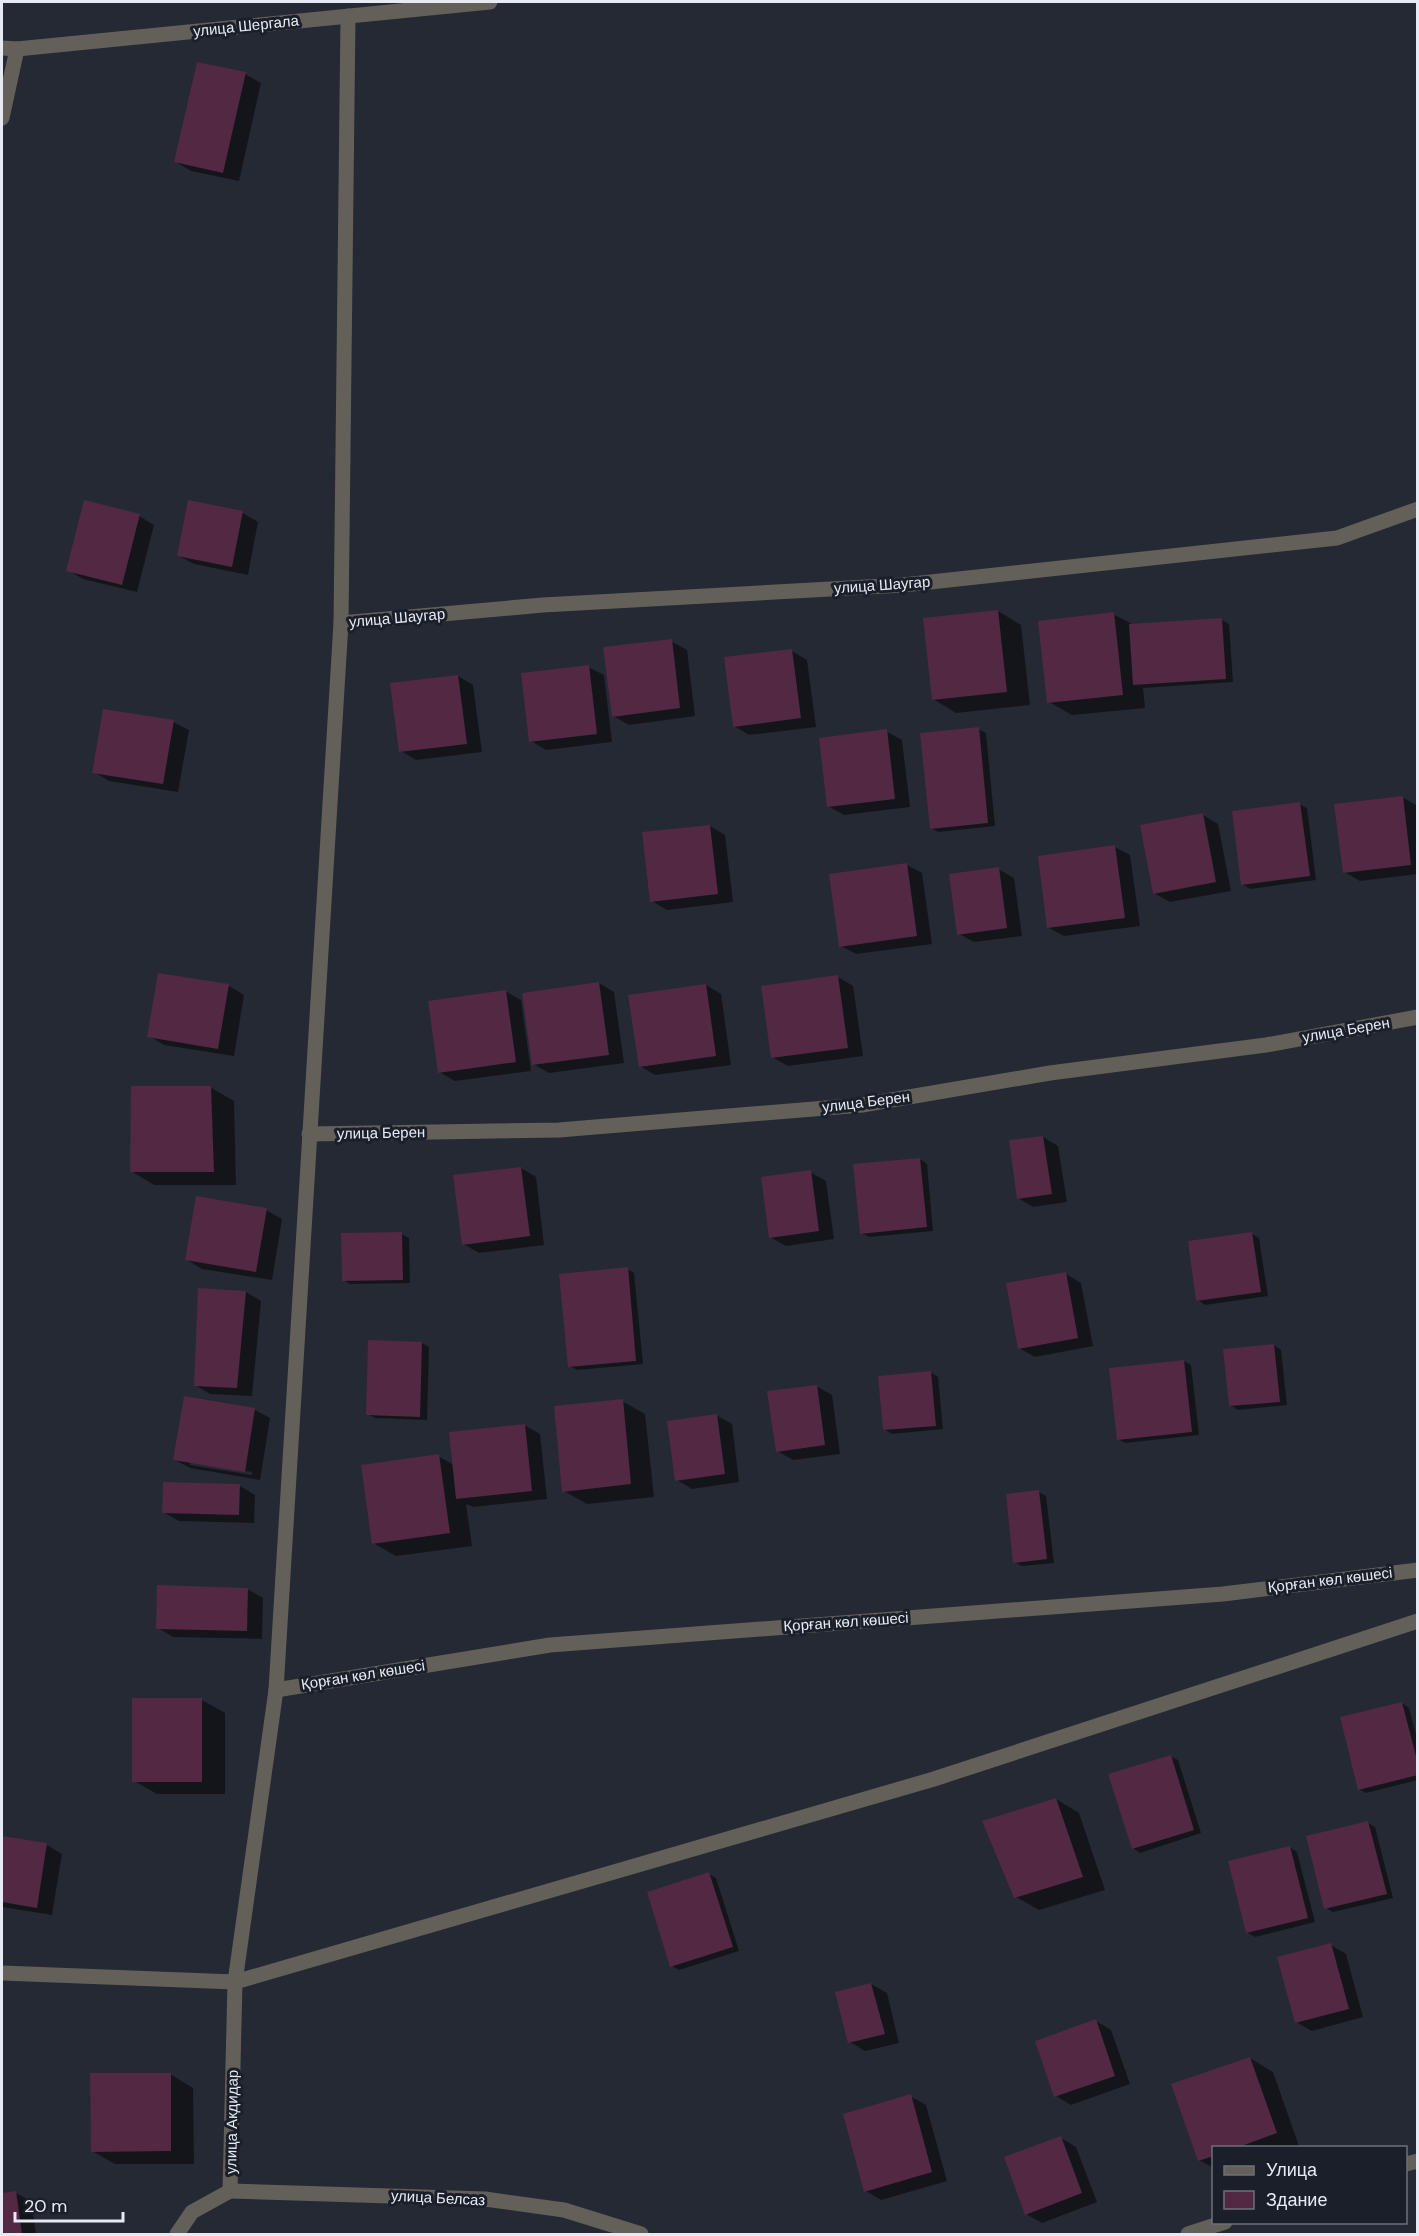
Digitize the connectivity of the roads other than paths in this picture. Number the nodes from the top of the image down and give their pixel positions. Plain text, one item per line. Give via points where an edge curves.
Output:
1 (490, 2) edge
2 (348, 16) junction
3 (9, 48) edge
4 (2, 118) edge
5 (1418, 509) edge
6 (341, 623) junction
7 (1418, 1017) edge
8 (309, 1134) junction
9 (1418, 1569) edge
10 (1418, 1621) edge
11 (276, 1690) junction
12 (2, 1973) edge
13 (235, 1982) junction
14 (230, 2191) junction
15 (1222, 2224) edge
16 (177, 2235) edge
17 (641, 2235) edge
18 (1188, 2235) edge

1 - 2 street, улица Шергала
2 - 3 street, улица Шергала
2 - 6 street, улица Акдидар
3 - 4 street
5 - 6 street, улица Шаугар via 1337,538 903,585 543,605
6 - 8 street, улица Акдидар
7 - 8 street, улица Берен via 1266,1045 1050,1073 862,1105 559,1130
8 - 11 street, улица Акдидар
9 - 11 street, Қорған көл көшесі via 1223,1594 550,1645
10 - 13 street via 934,1779
11 - 13 street, улица Акдидар
12 - 13 street
13 - 14 street, улица Акдидар
14 - 16 street, улица Акдидар via 192,2212
14 - 17 street, улица Белсаз via 485,2199 564,2210
15 - 18 street

